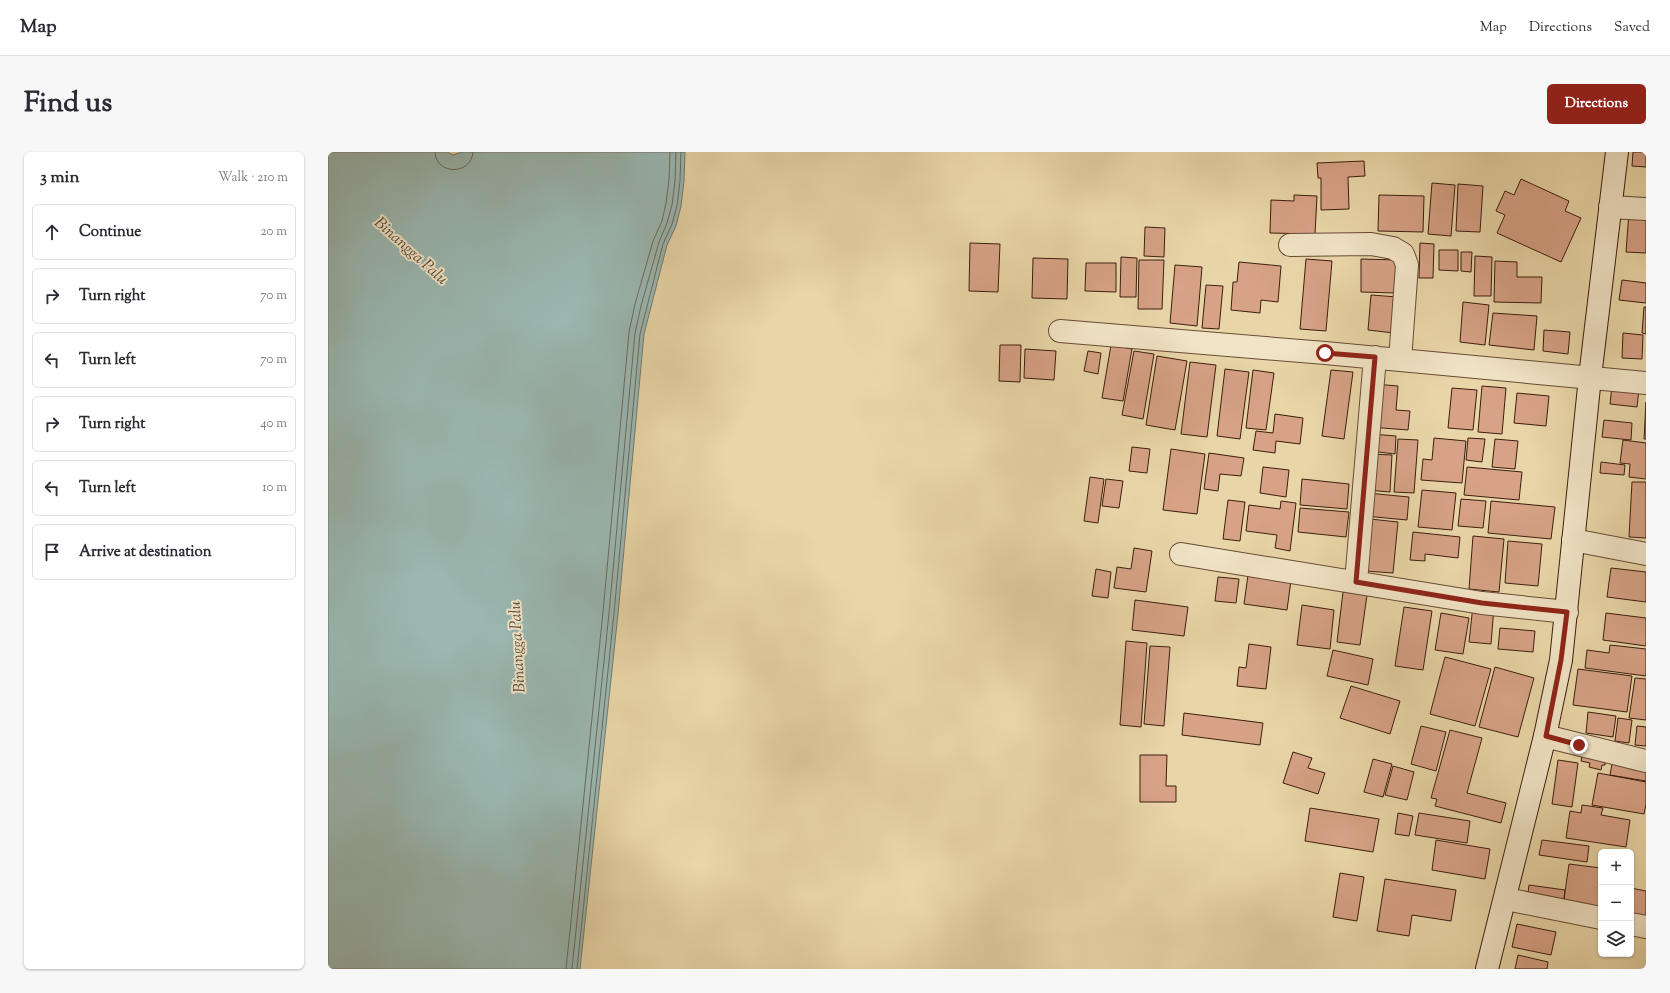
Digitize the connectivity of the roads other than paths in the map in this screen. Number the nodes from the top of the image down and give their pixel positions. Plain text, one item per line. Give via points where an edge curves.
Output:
1 (1617, 152) edge
2 (1610, 207) junction
3 (1646, 209) edge
4 (1290, 245) dead end
5 (1060, 331) dead end
6 (1375, 357) junction
7 (1400, 360) junction
8 (1590, 377) junction
9 (1646, 383) edge
10 (1573, 540) junction
11 (1181, 554) dead end
12 (1646, 554) edge
13 (1356, 582) junction
14 (1567, 612) junction
15 (1546, 736) junction
16 (1646, 761) edge
17 (1506, 899) junction
18 (1598, 917) edge
19 (1634, 925) edge
20 (1646, 927) edge
21 (1487, 969) edge

1 - 2 street
2 - 3 street
2 - 8 street
4 - 7 street via 1371,244 1393,248 1403,254 1407,265
5 - 6 street
6 - 7 street
6 - 13 street
7 - 8 street
8 - 9 street
8 - 10 street
10 - 12 street
10 - 14 street
11 - 13 street
13 - 14 street via 1482,603
14 - 15 street via 1561,660
15 - 16 street
15 - 17 street
17 - 18 street
17 - 21 street
19 - 20 street

